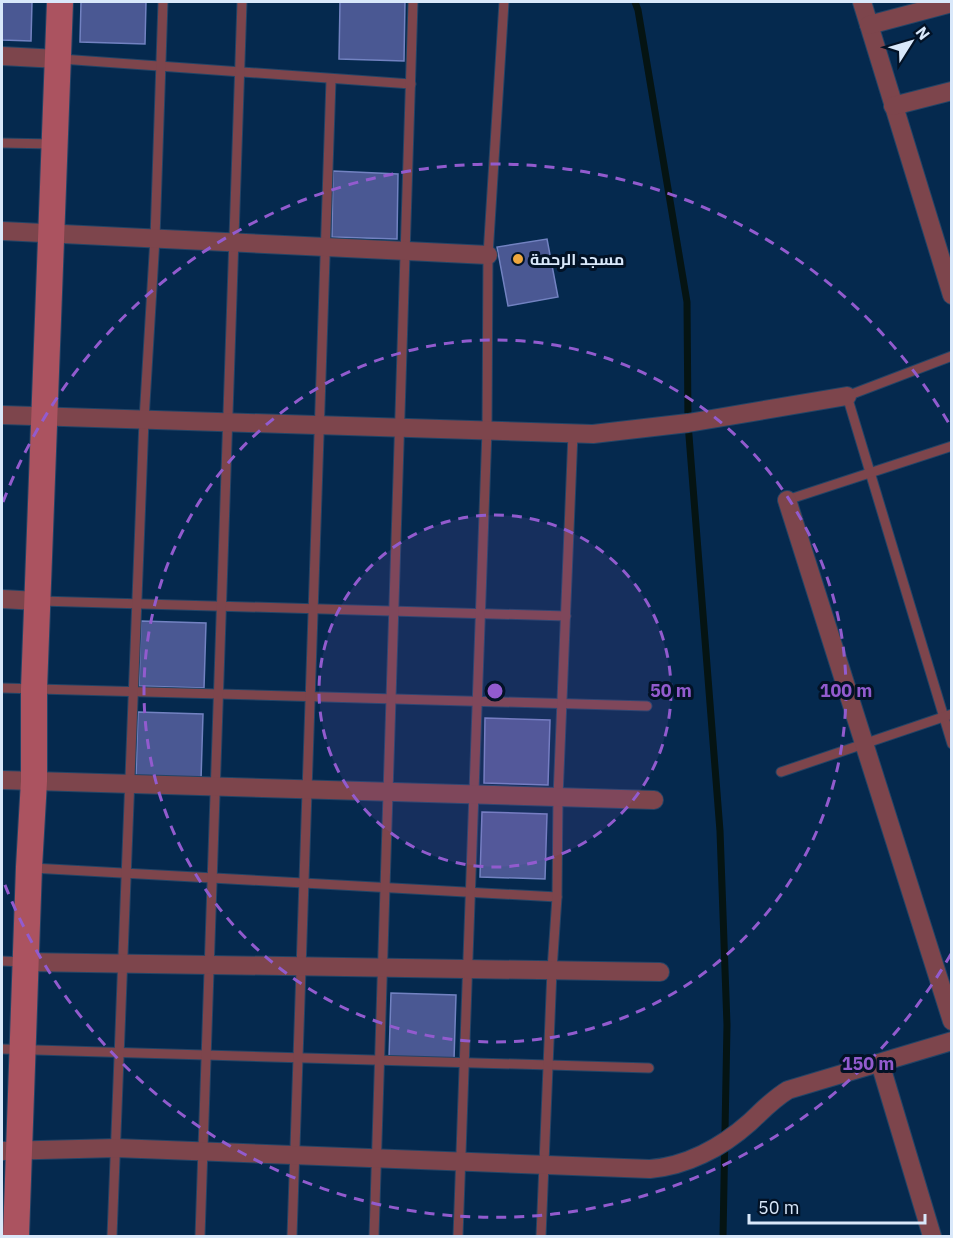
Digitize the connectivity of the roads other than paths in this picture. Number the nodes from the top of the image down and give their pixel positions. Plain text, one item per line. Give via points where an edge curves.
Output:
1 (60, 2) edge
2 (163, 2) edge
3 (242, 2) edge
4 (413, 2) edge
5 (504, 2) edge
6 (862, 2) edge
7 (951, 3) edge
8 (869, 25) junction
9 (2, 57) edge
10 (58, 59) junction
11 (161, 67) junction
12 (239, 72) junction
13 (331, 80) junction
14 (411, 84) junction
15 (951, 91) edge
16 (893, 106) junction
17 (2, 143) edge
18 (55, 144) junction
19 (2, 231) edge
20 (52, 233) junction
21 (155, 238) junction
22 (234, 242) junction
23 (325, 247) junction
24 (406, 251) junction
25 (488, 255) junction
26 (947, 267) edge
27 (951, 295) edge
28 (951, 356) edge
29 (847, 396) junction
30 (2, 416) edge
31 (45, 417) junction
32 (144, 420) junction
33 (228, 422) junction
34 (318, 425) junction
35 (401, 428) junction
36 (487, 430) junction
37 (573, 433) junction
38 (951, 446) edge
39 (870, 473) junction
40 (787, 500) joint
41 (2, 599) edge
42 (37, 601) junction
43 (137, 603) junction
44 (221, 606) junction
45 (312, 608) junction
46 (395, 611) junction
47 (480, 613) junction
48 (566, 616) junction
49 (2, 688) edge
50 (34, 689) junction
51 (134, 692) junction
52 (218, 694) junction
53 (310, 697) junction
54 (392, 699) junction
55 (477, 701) junction
56 (562, 704) junction
57 (648, 706) dead end
58 (947, 715) edge
59 (864, 743) junction
60 (951, 744) edge
61 (781, 772) dead end
62 (2, 780) edge
63 (34, 781) junction
64 (130, 784) junction
65 (215, 787) junction
66 (307, 790) junction
67 (389, 792) junction
68 (474, 795) junction
69 (558, 797) junction
70 (654, 800) dead end
71 (29, 867) junction
72 (126, 873) junction
73 (212, 878) junction
74 (304, 883) junction
75 (386, 888) junction
76 (470, 892) junction
77 (557, 897) junction
78 (14, 962) edge
79 (123, 963) junction
80 (209, 964) junction
81 (301, 966) junction
82 (383, 967) junction
83 (467, 968) junction
84 (552, 970) junction
85 (660, 972) dead end
86 (951, 1021) edge
87 (951, 1041) edge
88 (12, 1049) edge
89 (120, 1052) junction
90 (206, 1055) junction
91 (298, 1058) junction
92 (380, 1060) junction
93 (464, 1062) junction
94 (880, 1063) junction
95 (548, 1065) junction
96 (649, 1068) dead end
97 (116, 1148) junction
98 (10, 1151) edge
99 (202, 1152) junction
100 (295, 1156) junction
101 (376, 1159) junction
102 (460, 1162) junction
103 (544, 1165) junction
104 (16, 1236) edge
105 (112, 1236) edge
106 (200, 1236) edge
107 (292, 1236) edge
108 (374, 1236) edge
109 (458, 1236) edge
110 (541, 1236) edge
111 (932, 1236) edge

1 - 10 street
2 - 11 lane
3 - 12 lane
4 - 14 lane
5 - 25 lane
6 - 8 street
7 - 8 street
8 - 16 street
9 - 10 street
10 - 11 lane
10 - 18 street
11 - 12 lane
11 - 21 lane
12 - 13 lane
12 - 22 lane
13 - 14 lane
13 - 23 lane
14 - 24 lane
15 - 16 street
16 - 26 street
17 - 18 lane
18 - 20 street
19 - 20 street
20 - 21 street
20 - 31 street
21 - 22 street
21 - 32 lane
22 - 23 street
22 - 33 lane
23 - 24 street
23 - 34 lane
24 - 25 street
24 - 35 lane
25 - 36 lane
26 - 27 street
28 - 29 lane
29 - 37 street via 688,423
29 - 39 lane
30 - 31 street
31 - 32 street
31 - 42 street
32 - 33 street
32 - 43 lane
33 - 34 street
33 - 44 lane
34 - 35 street
34 - 45 lane
35 - 36 street
35 - 46 lane
36 - 37 street
36 - 47 lane
37 - 48 lane
38 - 39 lane
39 - 40 lane
39 - 58 lane
40 - 59 street
41 - 42 street
42 - 43 lane
42 - 50 street
43 - 44 lane
43 - 51 lane
44 - 45 lane
44 - 52 lane
45 - 46 lane
45 - 53 lane
46 - 47 lane
46 - 54 lane
47 - 48 lane
47 - 55 lane
48 - 56 lane
49 - 50 lane
50 - 51 lane
50 - 63 street
51 - 52 lane
51 - 64 lane
52 - 53 lane
52 - 65 lane
53 - 54 lane
53 - 66 lane
54 - 55 lane
54 - 67 lane
55 - 56 lane
55 - 68 lane
56 - 57 lane
56 - 69 lane
58 - 59 lane
58 - 60 lane
59 - 61 lane
59 - 86 street
62 - 63 street
63 - 64 street
63 - 71 street
64 - 65 street
64 - 72 lane
65 - 66 street
65 - 73 lane
66 - 67 street
66 - 74 lane
67 - 68 street
67 - 75 lane
68 - 69 street
68 - 76 lane
69 - 70 street
69 - 77 lane
71 - 72 lane
71 - 78 street
72 - 73 lane
72 - 79 lane
73 - 74 lane
73 - 80 lane
74 - 75 lane
74 - 81 lane
75 - 76 lane
75 - 82 lane
76 - 77 lane
76 - 83 lane
77 - 84 lane
78 - 79 street
78 - 88 street
79 - 80 street
79 - 89 lane
80 - 81 street
80 - 90 lane
81 - 82 street
81 - 91 lane
82 - 83 street
82 - 92 lane
83 - 84 street
83 - 93 lane
84 - 85 street
84 - 95 lane
87 - 94 street
88 - 89 lane
88 - 98 street
89 - 90 lane
89 - 97 lane
90 - 91 lane
90 - 99 lane
91 - 92 lane
91 - 100 lane
92 - 93 lane
92 - 101 lane
93 - 95 lane
93 - 102 lane
94 - 103 street via 788,1090 736,1133 680,1165 650,1169
94 - 111 street
95 - 96 lane
95 - 103 lane
97 - 98 street
97 - 99 street
97 - 105 lane
98 - 104 street
99 - 100 street
99 - 106 lane
100 - 101 street
100 - 107 lane
101 - 102 street
101 - 108 lane
102 - 103 street
102 - 109 lane
103 - 110 lane

